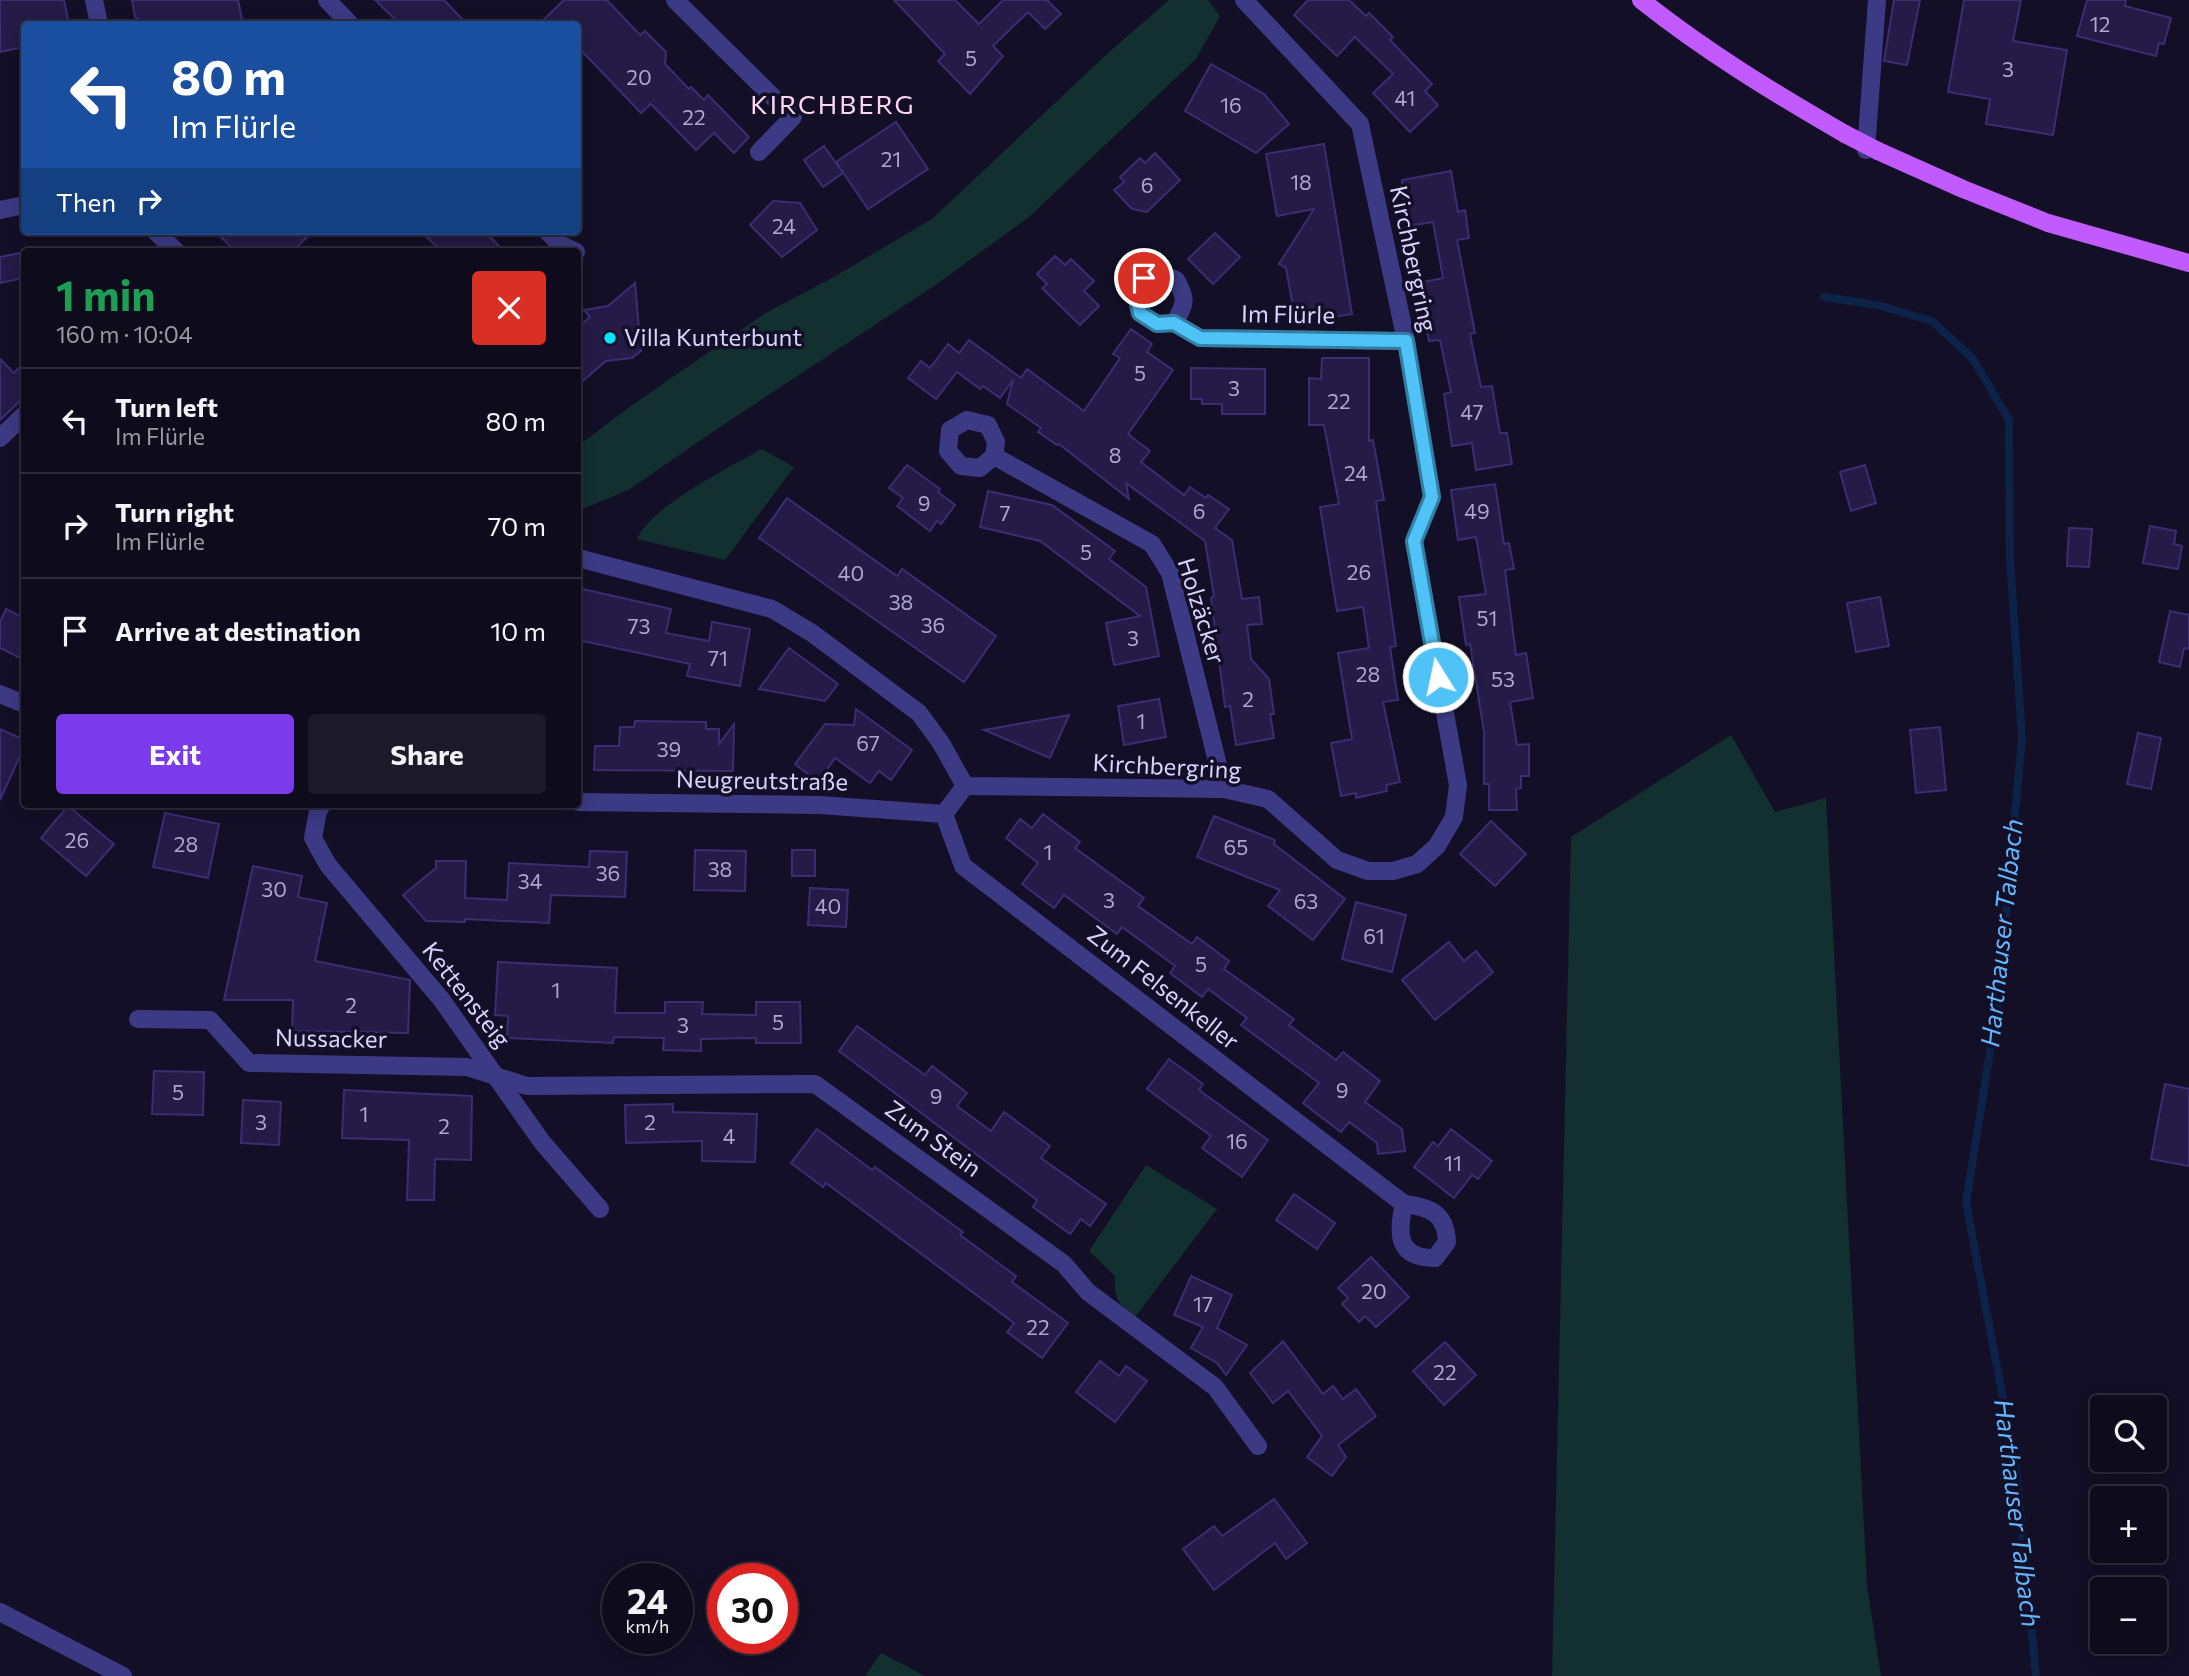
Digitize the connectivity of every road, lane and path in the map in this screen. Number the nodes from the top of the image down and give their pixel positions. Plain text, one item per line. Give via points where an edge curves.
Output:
1 (93, 0) edge
2 (327, 0) edge
3 (675, 0) edge
4 (1244, 0) edge
5 (1641, 0) edge
6 (1877, 0) edge
7 (98, 21) edge
8 (347, 21) edge
9 (1872, 150) junction
10 (759, 152) dead end
11 (21, 206) edge
12 (0, 210) edge
13 (159, 235) edge
14 (551, 235) edge
15 (173, 248) edge
16 (567, 248) edge
17 (2189, 263) edge
18 (1174, 323) dead end
19 (1406, 341) junction
20 (21, 418) edge
21 (0, 439) edge
22 (994, 456) dead end
23 (581, 559) edge
24 (0, 694) edge
25 (21, 703) edge
26 (965, 786) junction
27 (1224, 789) junction
28 (581, 802) edge
29 (320, 808) edge
30 (944, 814) junction
31 (138, 1019) dead end
32 (497, 1077) junction
33 (1404, 1204) dead end
34 (600, 1209) dead end
35 (1258, 1447) dead end
36 (0, 1612) edge
37 (123, 1676) edge

1 - 7 street
2 - 8 street
3 - 10 street via 793,117
4 - 19 street, Kirchbergring via 1360,124
5 - 9 main road, bridge via 1740,72
6 - 9 street
9 - 17 main road via 2048,223
11 - 12 street
13 - 15 street
14 - 16 street
18 - 19 street, Im Flürle via 1200,338
19 - 27 street, Kirchbergring via 1432,497 1414,541 1458,785 1454,817 1437,846 1417,864 1393,871 1368,871 1337,860 1268,799
20 - 21 street
22 - 27 street, Holzäcker via 1152,544 1170,573
23 - 26 street via 772,609 812,633 919,713
24 - 25 street
26 - 27 street, Kirchbergring
26 - 30 street
28 - 30 street, Neugreutstraße via 821,805
29 - 32 street, Kettensteig via 313,838 328,865 442,999
30 - 33 street, Zum Felsenkeller via 963,866
31 - 32 street, Nussacker via 210,1020 249,1063 467,1067
32 - 34 street, Kettensteig via 542,1142
32 - 35 street, Zum Stein via 527,1086 815,1084 1064,1264 1088,1292 1215,1387
36 - 37 street

